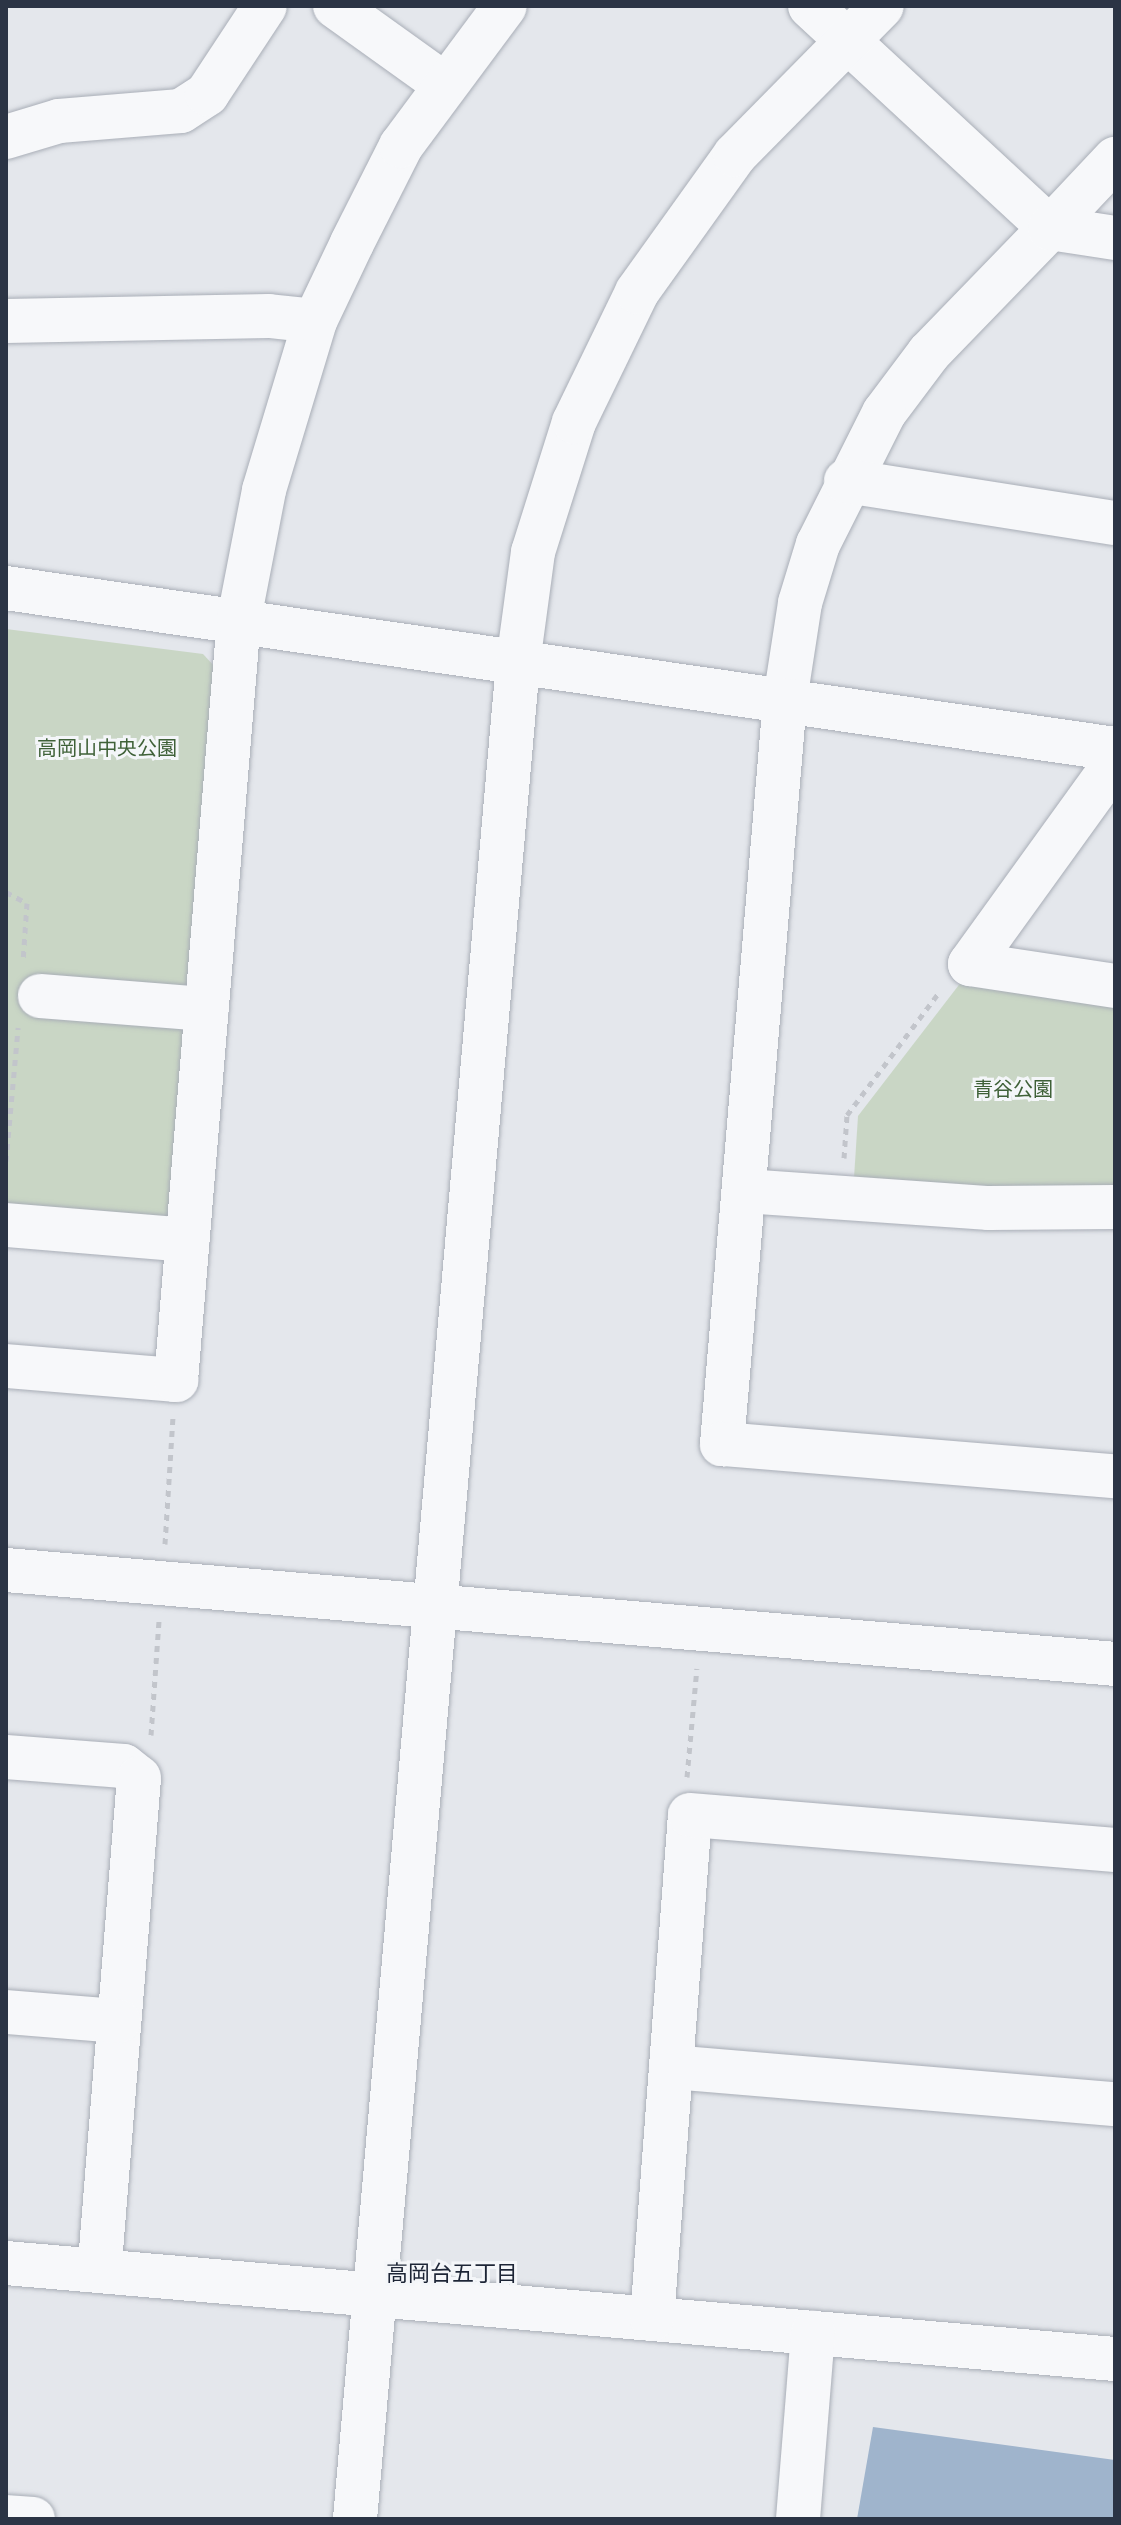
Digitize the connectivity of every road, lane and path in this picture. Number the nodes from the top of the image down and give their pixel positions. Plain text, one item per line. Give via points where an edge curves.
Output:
1 (265, 6) edge
2 (335, 6) edge
3 (505, 6) edge
4 (810, 6) edge
5 (882, 6) edge
6 (848, 42) junction
7 (444, 84) junction
8 (6, 137) edge
9 (1115, 159) edge
10 (1050, 228) junction
11 (1115, 238) edge
12 (6, 321) edge
13 (315, 321) junction
14 (846, 481) junction
15 (1115, 523) edge
16 (6, 588) edge
17 (239, 619) junction
18 (518, 663) junction
19 (785, 700) junction
20 (1115, 749) edge
21 (1115, 763) edge
22 (970, 964) junction
23 (1115, 986) edge
24 (40, 996) dead end
25 (206, 1009) junction
26 (745, 1191) junction
27 (841, 1198) junction
28 (1115, 1207) edge
29 (6, 1225) edge
30 (187, 1240) junction
31 (6, 1366) edge
32 (176, 1380) junction
33 (1115, 1476) edge
34 (165, 1545) dead end
35 (6, 1570) edge
36 (437, 1608) junction
37 (159, 1620) dead end
38 (1115, 1664) edge
39 (697, 1667) dead end
40 (6, 1757) edge
41 (139, 1778) junction
42 (690, 1815) junction
43 (1115, 1850) edge
44 (6, 2012) edge
45 (119, 2021) junction
46 (671, 2067) junction
47 (1115, 2104) edge
48 (6, 2263) edge
49 (99, 2270) junction
50 (372, 2293) junction
51 (652, 2319) junction
52 (813, 2333) junction
53 (1115, 2359) edge
54 (6, 2517) edge
55 (33, 2519) edge
56 (355, 2519) edge
57 (798, 2519) edge

1 - 8 street via 207,94 181,111 59,121
2 - 7 street
3 - 7 street
4 - 6 street
5 - 6 street
6 - 10 street
6 - 18 street via 735,155 686,218 600,359 564,450 533,552
7 - 13 street via 401,146
9 - 10 street
10 - 11 street
10 - 14 street via 929,353 884,413
12 - 13 street via 269,316
13 - 17 street via 278,437
14 - 15 street
14 - 19 street via 800,603
16 - 17 street
17 - 18 street
17 - 25 street
18 - 19 street
18 - 36 street
19 - 20 street
19 - 26 street
21 - 22 street
22 - 23 street
22 - 27 path via 953,974 847,1115
24 - 25 street
25 - 30 street
26 - 27 street
26 - 33 street via 722,1444
27 - 28 street via 989,1208
29 - 30 street
30 - 32 street
31 - 32 street
32 - 34 path
35 - 36 street
36 - 38 street
36 - 50 street
37 - 41 path via 150,1752
39 - 42 path via 686,1795
40 - 41 street via 124,1766
41 - 45 street
42 - 43 street
42 - 46 street
44 - 45 street
45 - 49 street
46 - 47 street
46 - 51 street
48 - 49 street
49 - 50 street
50 - 51 street
50 - 56 street
51 - 52 street
52 - 53 street
52 - 57 street
54 - 55 street

